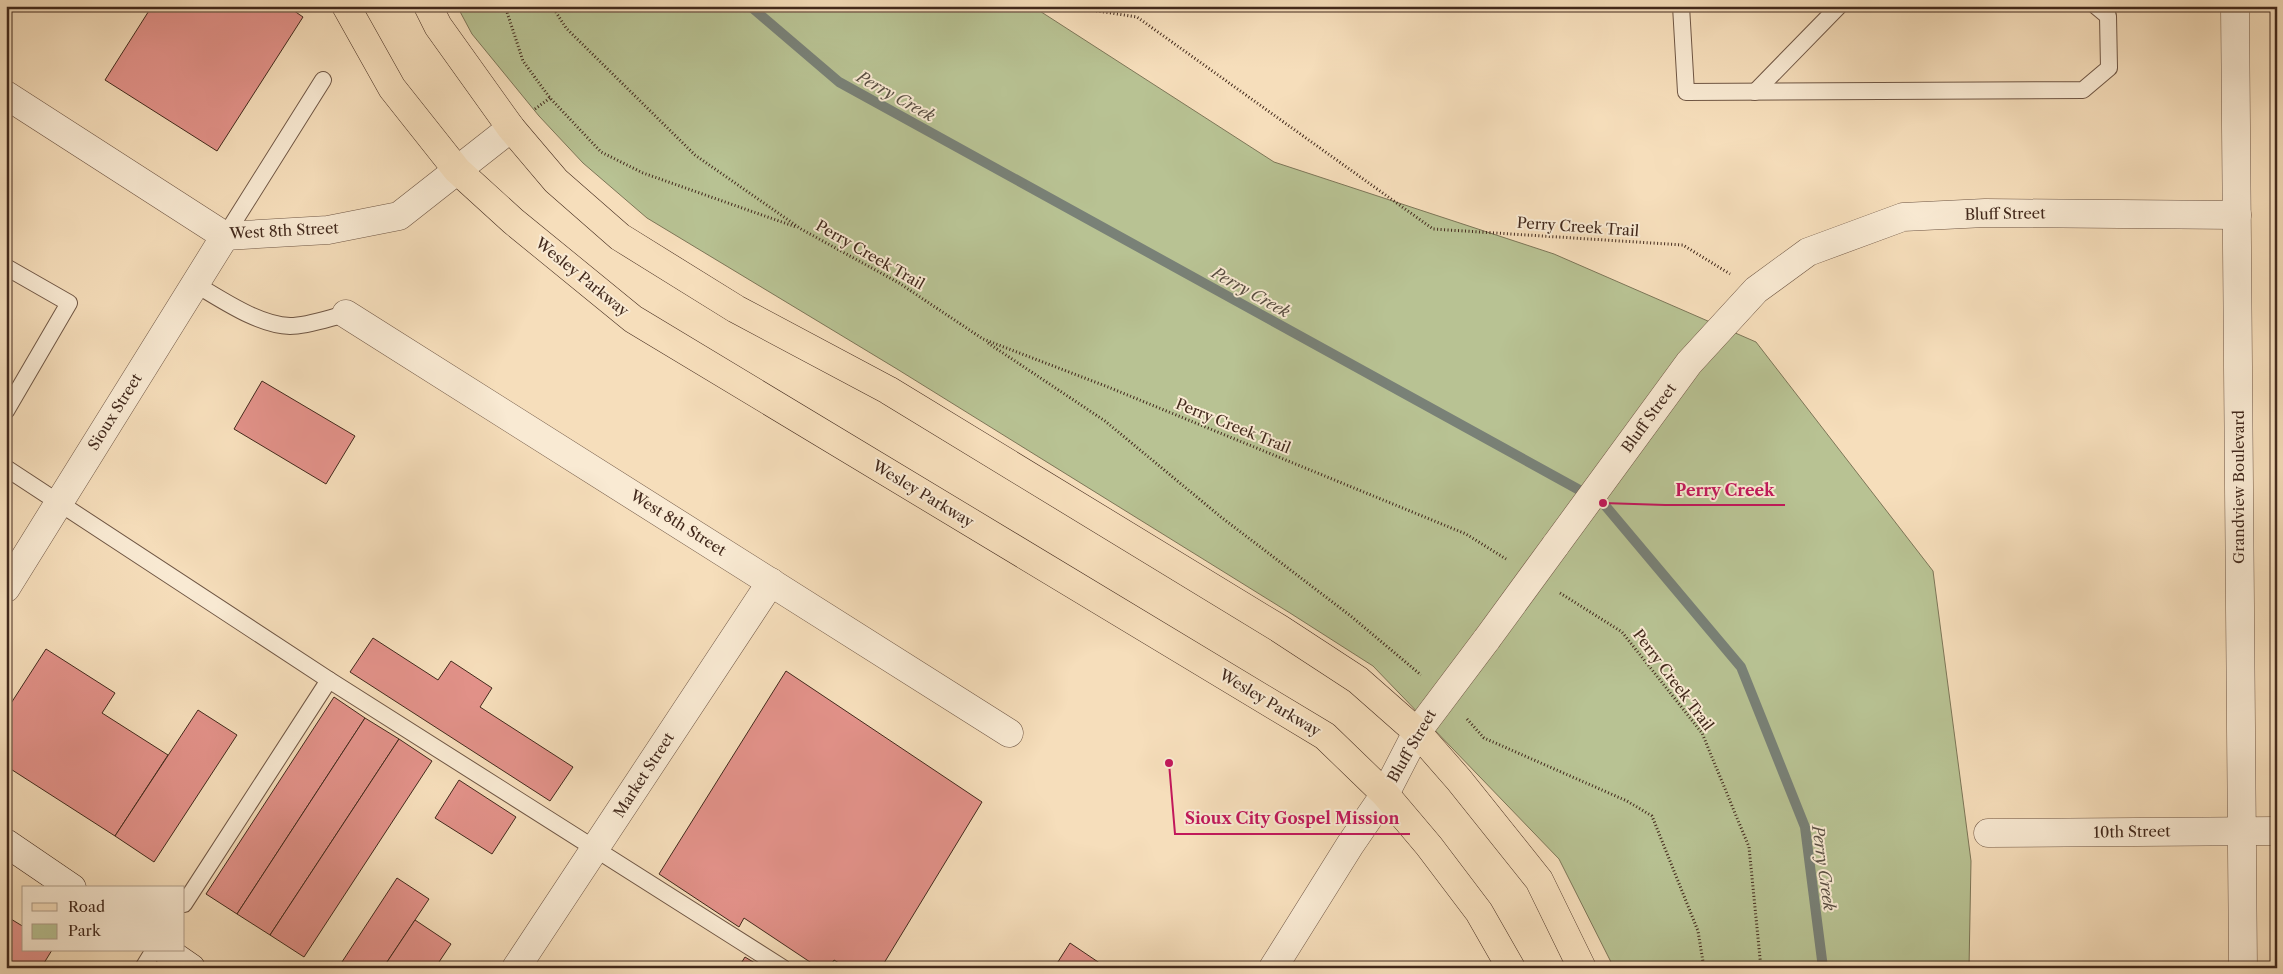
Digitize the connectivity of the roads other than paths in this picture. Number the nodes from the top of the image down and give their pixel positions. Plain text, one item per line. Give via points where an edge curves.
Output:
1 (346, 6) edge
2 (428, 6) edge
3 (1681, 6) edge
4 (1839, 6) edge
5 (2096, 6) edge
6 (2235, 6) edge
7 (323, 80) dead end
8 (1755, 92) junction
9 (6, 95) edge
10 (511, 128) junction
11 (456, 170) junction
12 (2237, 215) junction
13 (225, 236) junction
14 (6, 268) edge
15 (195, 284) junction
16 (346, 314) joint
17 (6, 411) edge
18 (6, 468) edge
19 (59, 503) junction
20 (771, 582) junction
21 (6, 588) edge
22 (329, 680) junction
23 (1417, 732) junction
24 (1009, 733) dead end
25 (1385, 794) junction
26 (2242, 831) junction
27 (2277, 831) edge
28 (1988, 833) dead end
29 (6, 843) edge
30 (595, 848) junction
31 (69, 886) edge
32 (185, 902) edge
33 (153, 952) edge
34 (168, 952) edge
35 (143, 968) edge
36 (191, 968) edge
37 (516, 968) edge
38 (784, 968) edge
39 (1272, 968) edge
40 (1511, 968) edge
41 (1582, 968) edge
42 (2243, 968) edge

1 - 11 main road, Wesley Parkway via 392,88
2 - 10 main road via 438,26
3 - 8 lane via 1686,92
4 - 8 lane
5 - 8 lane via 2108,16 2109,68 2084,90
6 - 12 street, Grandview Boulevard
7 - 13 lane
9 - 13 street, West 8th Street
10 - 11 street, West 8th Street
10 - 23 main road via 556,181 620,236 736,308 888,390 1280,629 1358,680
11 - 13 street, West 8th Street via 399,216 328,230
11 - 25 main road, Wesley Parkway via 634,320 1325,736
12 - 23 street, Bluff Street, bridge via 1985,213 1903,218 1808,252 1756,290 1689,363
12 - 26 street, Grandview Boulevard
13 - 15 street, Sioux Street
14 - 17 lane via 68,303
15 - 16 lane via 268,322 290,326
15 - 19 street, Sioux Street
16 - 20 street, West 8th Street
18 - 19 lane
19 - 21 street, Sioux Street
19 - 22 lane
20 - 24 street, West 8th Street
20 - 30 street, Market Street
22 - 30 lane
22 - 32 lane
23 - 25 street, Bluff Street
23 - 41 main road via 1539,880
25 - 39 street, Bluff Street
25 - 40 main road, Wesley Parkway via 1478,912
26 - 27 street, 10th Street
26 - 28 street, 10th Street
26 - 42 street, Grandview Boulevard
29 - 31 street
30 - 37 street, Market Street
30 - 38 lane
33 - 35 lane
34 - 36 street

